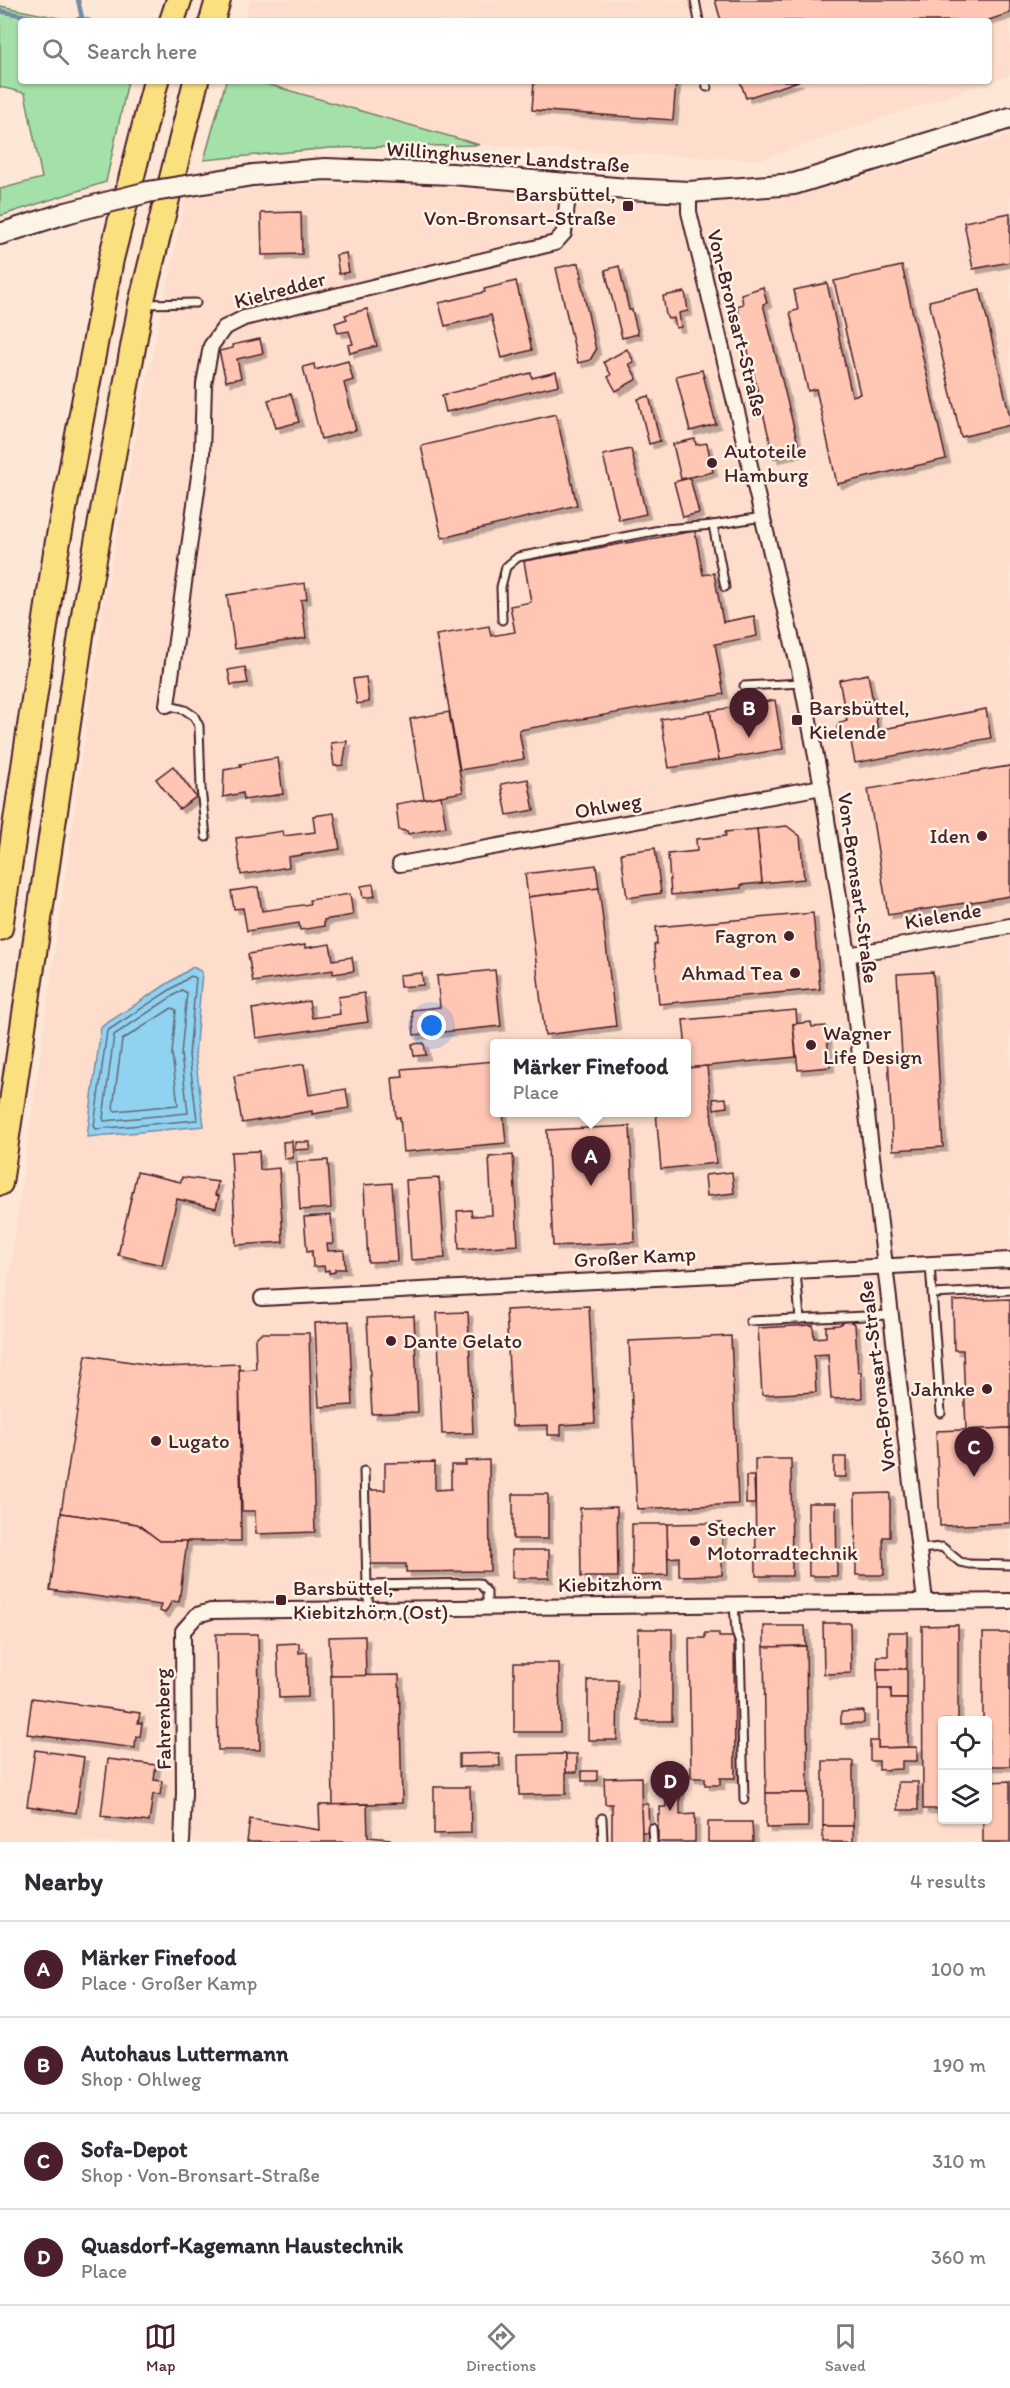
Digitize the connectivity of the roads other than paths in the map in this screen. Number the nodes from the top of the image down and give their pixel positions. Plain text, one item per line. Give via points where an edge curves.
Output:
1 (179, 0) edge
2 (218, 0) edge
3 (695, 0) edge
4 (173, 18) edge
5 (213, 18) edge
6 (698, 18) edge
7 (155, 84) edge
8 (195, 84) edge
9 (1010, 118) edge
10 (569, 184) junction
11 (689, 192) junction
12 (0, 234) edge
13 (196, 303) dead end
14 (141, 304) junction
15 (762, 517) junction
16 (713, 525) junction
17 (725, 587) dead end
18 (502, 620) dead end
19 (802, 683) junction
20 (744, 687) dead end
21 (167, 705) joint
22 (822, 787) junction
23 (206, 837) dead end
24 (400, 864) dead end
25 (1010, 926) edge
26 (0, 928) edge
27 (848, 955) junction
28 (0, 1183) edge
29 (1010, 1260) edge
30 (885, 1265) junction
31 (930, 1265) junction
32 (796, 1271) junction
33 (1010, 1290) edge
34 (933, 1294) junction
35 (262, 1298) dead end
36 (890, 1315) junction
37 (800, 1319) junction
38 (750, 1321) dead end
39 (941, 1413) dead end
40 (364, 1471) dead end
41 (919, 1549) junction
42 (1010, 1565) edge
43 (367, 1585) junction
44 (925, 1601) junction
45 (1010, 1601) edge
46 (734, 1604) junction
47 (488, 1607) junction
48 (369, 1609) junction
49 (211, 1611) joint
50 (744, 1798) dead end
51 (603, 1818) dead end
52 (652, 1828) dead end
53 (182, 1842) edge
54 (603, 1842) edge
55 (653, 1842) edge

1 - 4 highway
2 - 5 highway
3 - 6 lane
7 - 26 highway via 111,259 56,552
8 - 14 highway
9 - 11 main road, Willinghusener Landstraße via 794,184
10 - 11 main road, Willinghusener Landstraße
10 - 12 main road, Willinghusener Landstraße, bridge via 325,169 148,192
10 - 21 street, Kielredder via 564,233 555,243 244,318 224,328 211,346 204,384 202,454
11 - 15 street, Von-Bronsart-Straße via 689,212
13 - 14 lane
14 - 28 highway via 86,608
15 - 16 lane
15 - 19 street, Von-Bronsart-Straße
16 - 17 lane
16 - 18 lane via 665,529 518,557 506,567 501,587
19 - 20 lane
19 - 22 street, Von-Bronsart-Straße
21 - 23 lane via 185,710 199,726
22 - 24 street, Ohlweg
22 - 27 street, Von-Bronsart-Straße
25 - 27 street, Kielende
27 - 30 street, Von-Bronsart-Straße
29 - 31 street, Großer Kamp
30 - 31 street, Großer Kamp
30 - 32 street, Großer Kamp
30 - 36 street, Von-Bronsart-Straße
31 - 34 lane
32 - 35 street, Großer Kamp
32 - 37 lane
33 - 34 lane
34 - 39 lane
36 - 37 lane
36 - 41 street, Von-Bronsart-Straße
37 - 38 lane
40 - 43 lane
41 - 42 lane via 942,1546 960,1562
41 - 44 street, Von-Bronsart-Straße
43 - 47 lane via 479,1583 487,1592
43 - 48 lane
44 - 45 street, Kiebitzhörn
44 - 46 street, Kiebitzhörn
46 - 47 street, Kiebitzhörn
46 - 50 lane via 741,1644
47 - 48 street, Kiebitzhörn
48 - 49 street, Kiebitzhörn
49 - 53 street, Fahrenberg via 197,1615 183,1631
51 - 54 lane
52 - 55 lane

